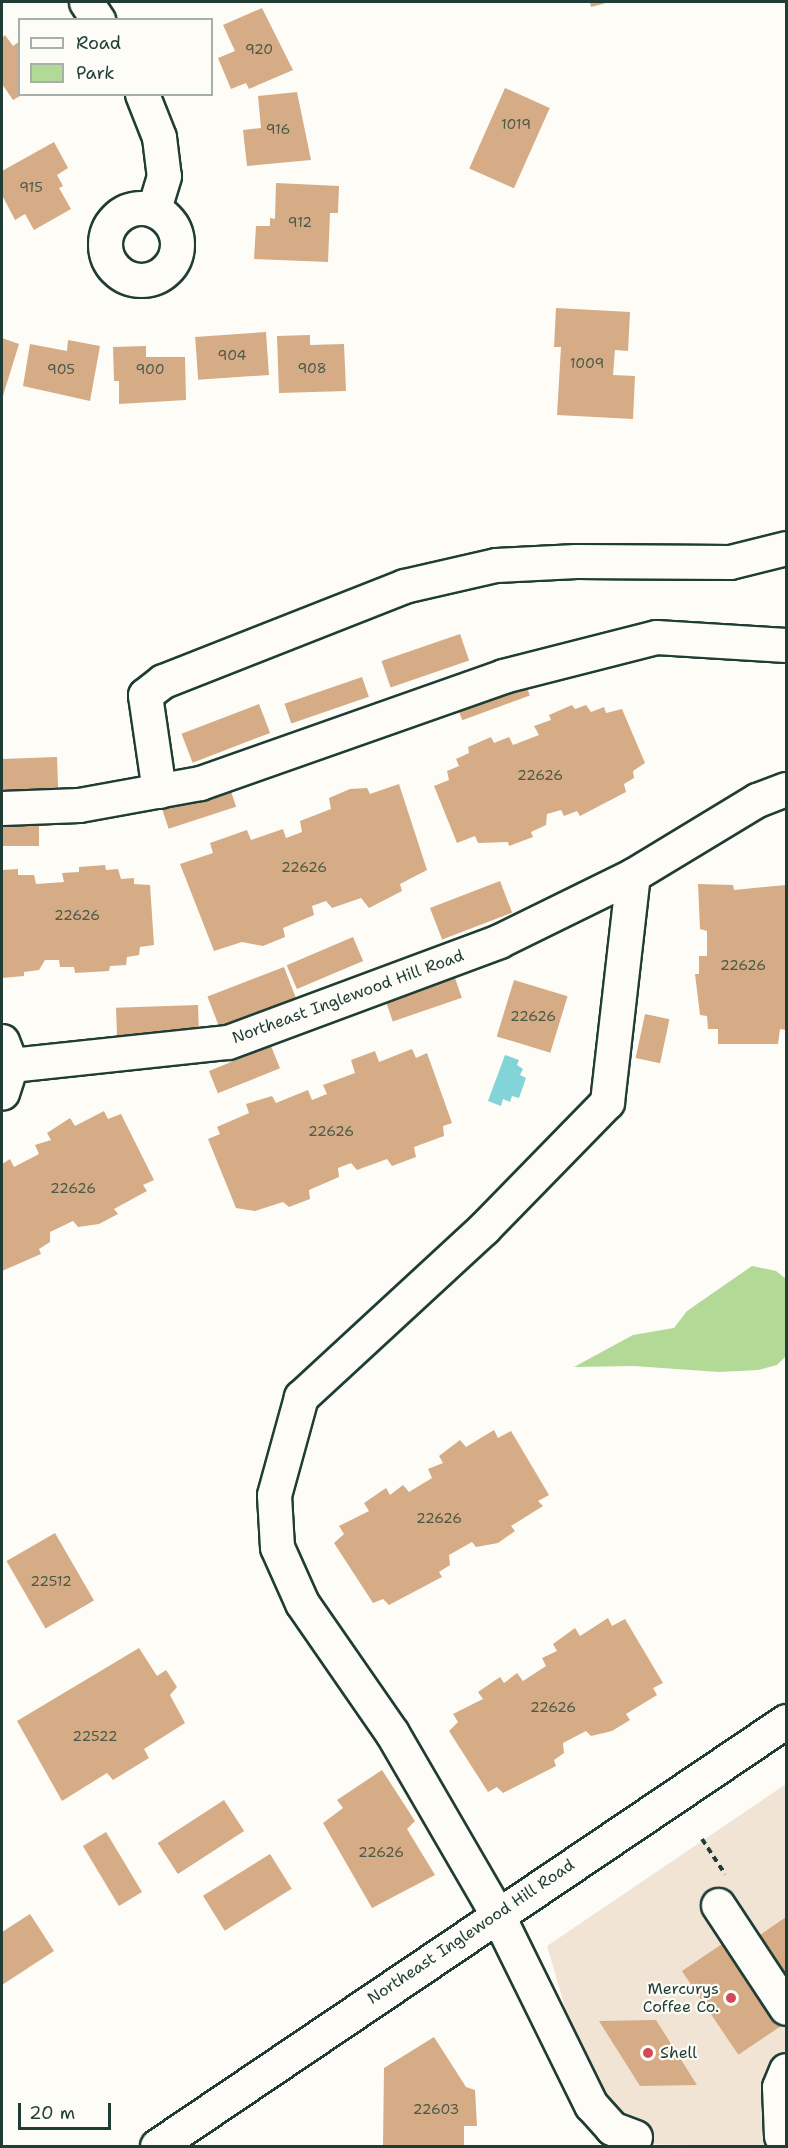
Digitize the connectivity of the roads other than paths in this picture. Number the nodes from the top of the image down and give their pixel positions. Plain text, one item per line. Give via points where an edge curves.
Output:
1 (86, 2) edge
2 (97, 18) edge
3 (143, 96) edge
4 (154, 209) dead end
5 (786, 548) edge
6 (786, 645) edge
7 (786, 789) edge
8 (159, 791) junction
9 (2, 808) edge
10 (633, 875) junction
11 (4, 1066) edge
12 (786, 1721) edge
13 (718, 1905) dead end
14 (497, 1914) junction
15 (786, 2008) edge
16 (786, 2070) edge
17 (781, 2136) dead end
18 (635, 2137) dead end
19 (157, 2146) edge

1 - 2 street
3 - 4 street via 159,137 164,176
5 - 8 street via 730,562 496,565 404,586 163,681 145,695
6 - 8 street via 656,637 503,676 200,783
7 - 10 street, Northeast Inglewood Hill Road via 757,800
8 - 9 street via 79,805
10 - 11 street, Northeast Inglewood Hill Road via 499,941 228,1042
10 - 14 street via 607,1102 484,1228 301,1397 274,1495 277,1547 302,1603 392,1733
12 - 14 street, Northeast Inglewood Hill Road
13 - 15 street
14 - 18 street via 591,2105 612,2128
14 - 19 street, Northeast Inglewood Hill Road
16 - 17 street via 779,2087

